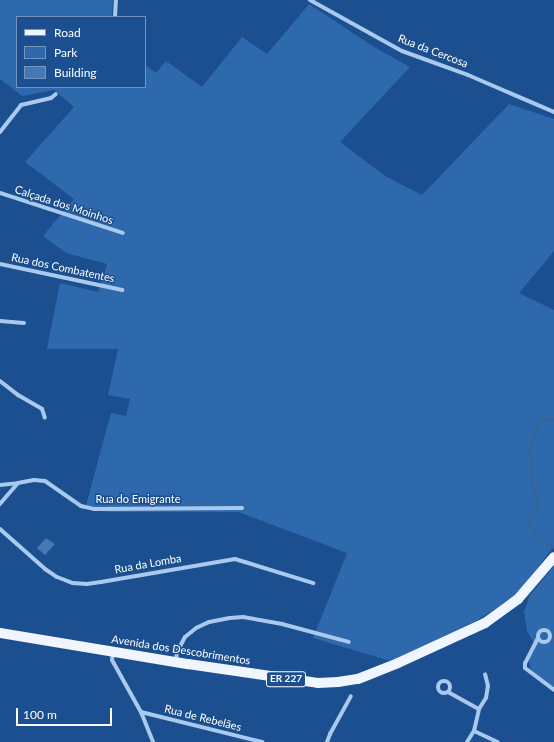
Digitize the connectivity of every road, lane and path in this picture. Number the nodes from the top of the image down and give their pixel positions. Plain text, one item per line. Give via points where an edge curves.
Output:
1 (116, 0) edge
2 (310, 0) edge
3 (114, 16) edge
4 (56, 94) dead end
5 (554, 112) edge
6 (0, 132) edge
7 (0, 193) edge
8 (123, 233) dead end
9 (0, 264) edge
10 (122, 290) dead end
11 (0, 321) edge
12 (24, 323) dead end
13 (0, 381) edge
14 (45, 418) dead end
15 (18, 483) junction
16 (0, 485) edge
17 (0, 504) edge
18 (242, 508) dead end
19 (0, 529) edge
20 (554, 557) edge
21 (313, 583) dead end
22 (0, 633) edge
23 (538, 638) dead end
24 (349, 642) dead end
25 (113, 652) junction
26 (176, 662) junction
27 (485, 674) dead end
28 (554, 690) edge
29 (448, 692) dead end
30 (351, 696) dead end
31 (480, 709) junction
32 (141, 712) junction
33 (474, 731) junction
34 (152, 742) edge
35 (262, 742) edge
36 (327, 742) edge
37 (467, 742) edge
38 (498, 742) edge

1 - 3 street
2 - 5 street, Rua da Cercosa via 402,51 468,75
4 - 6 street via 51,98 21,105
7 - 8 street, Calçada dos Moinhos
9 - 10 street, Rua dos Combatentes
11 - 12 street
13 - 14 street via 42,409
15 - 16 street, Rua do Emigrante
15 - 17 street
15 - 18 street, Rua do Emigrante via 34,480 45,482 81,506 94,509
19 - 21 street, Rua da Lomba via 45,569 73,583 102,582 235,559
20 - 26 main road, Avenida dos Descobrimentos / ER 227 via 518,599 490,620 358,679 318,684
22 - 25 main road, Avenida dos Descobrimentos / ER 227
23 - 28 street via 525,668
24 - 26 street via 282,624 243,617 230,618 209,622 196,628 185,637 177,652
25 - 26 main road, Avenida dos Descobrimentos / ER 227
25 - 32 street via 112,660
27 - 31 street via 488,686 486,698
29 - 31 street
30 - 36 street
31 - 33 street
32 - 34 street
32 - 35 street, Rua de Rebelães
33 - 37 street
33 - 38 street

